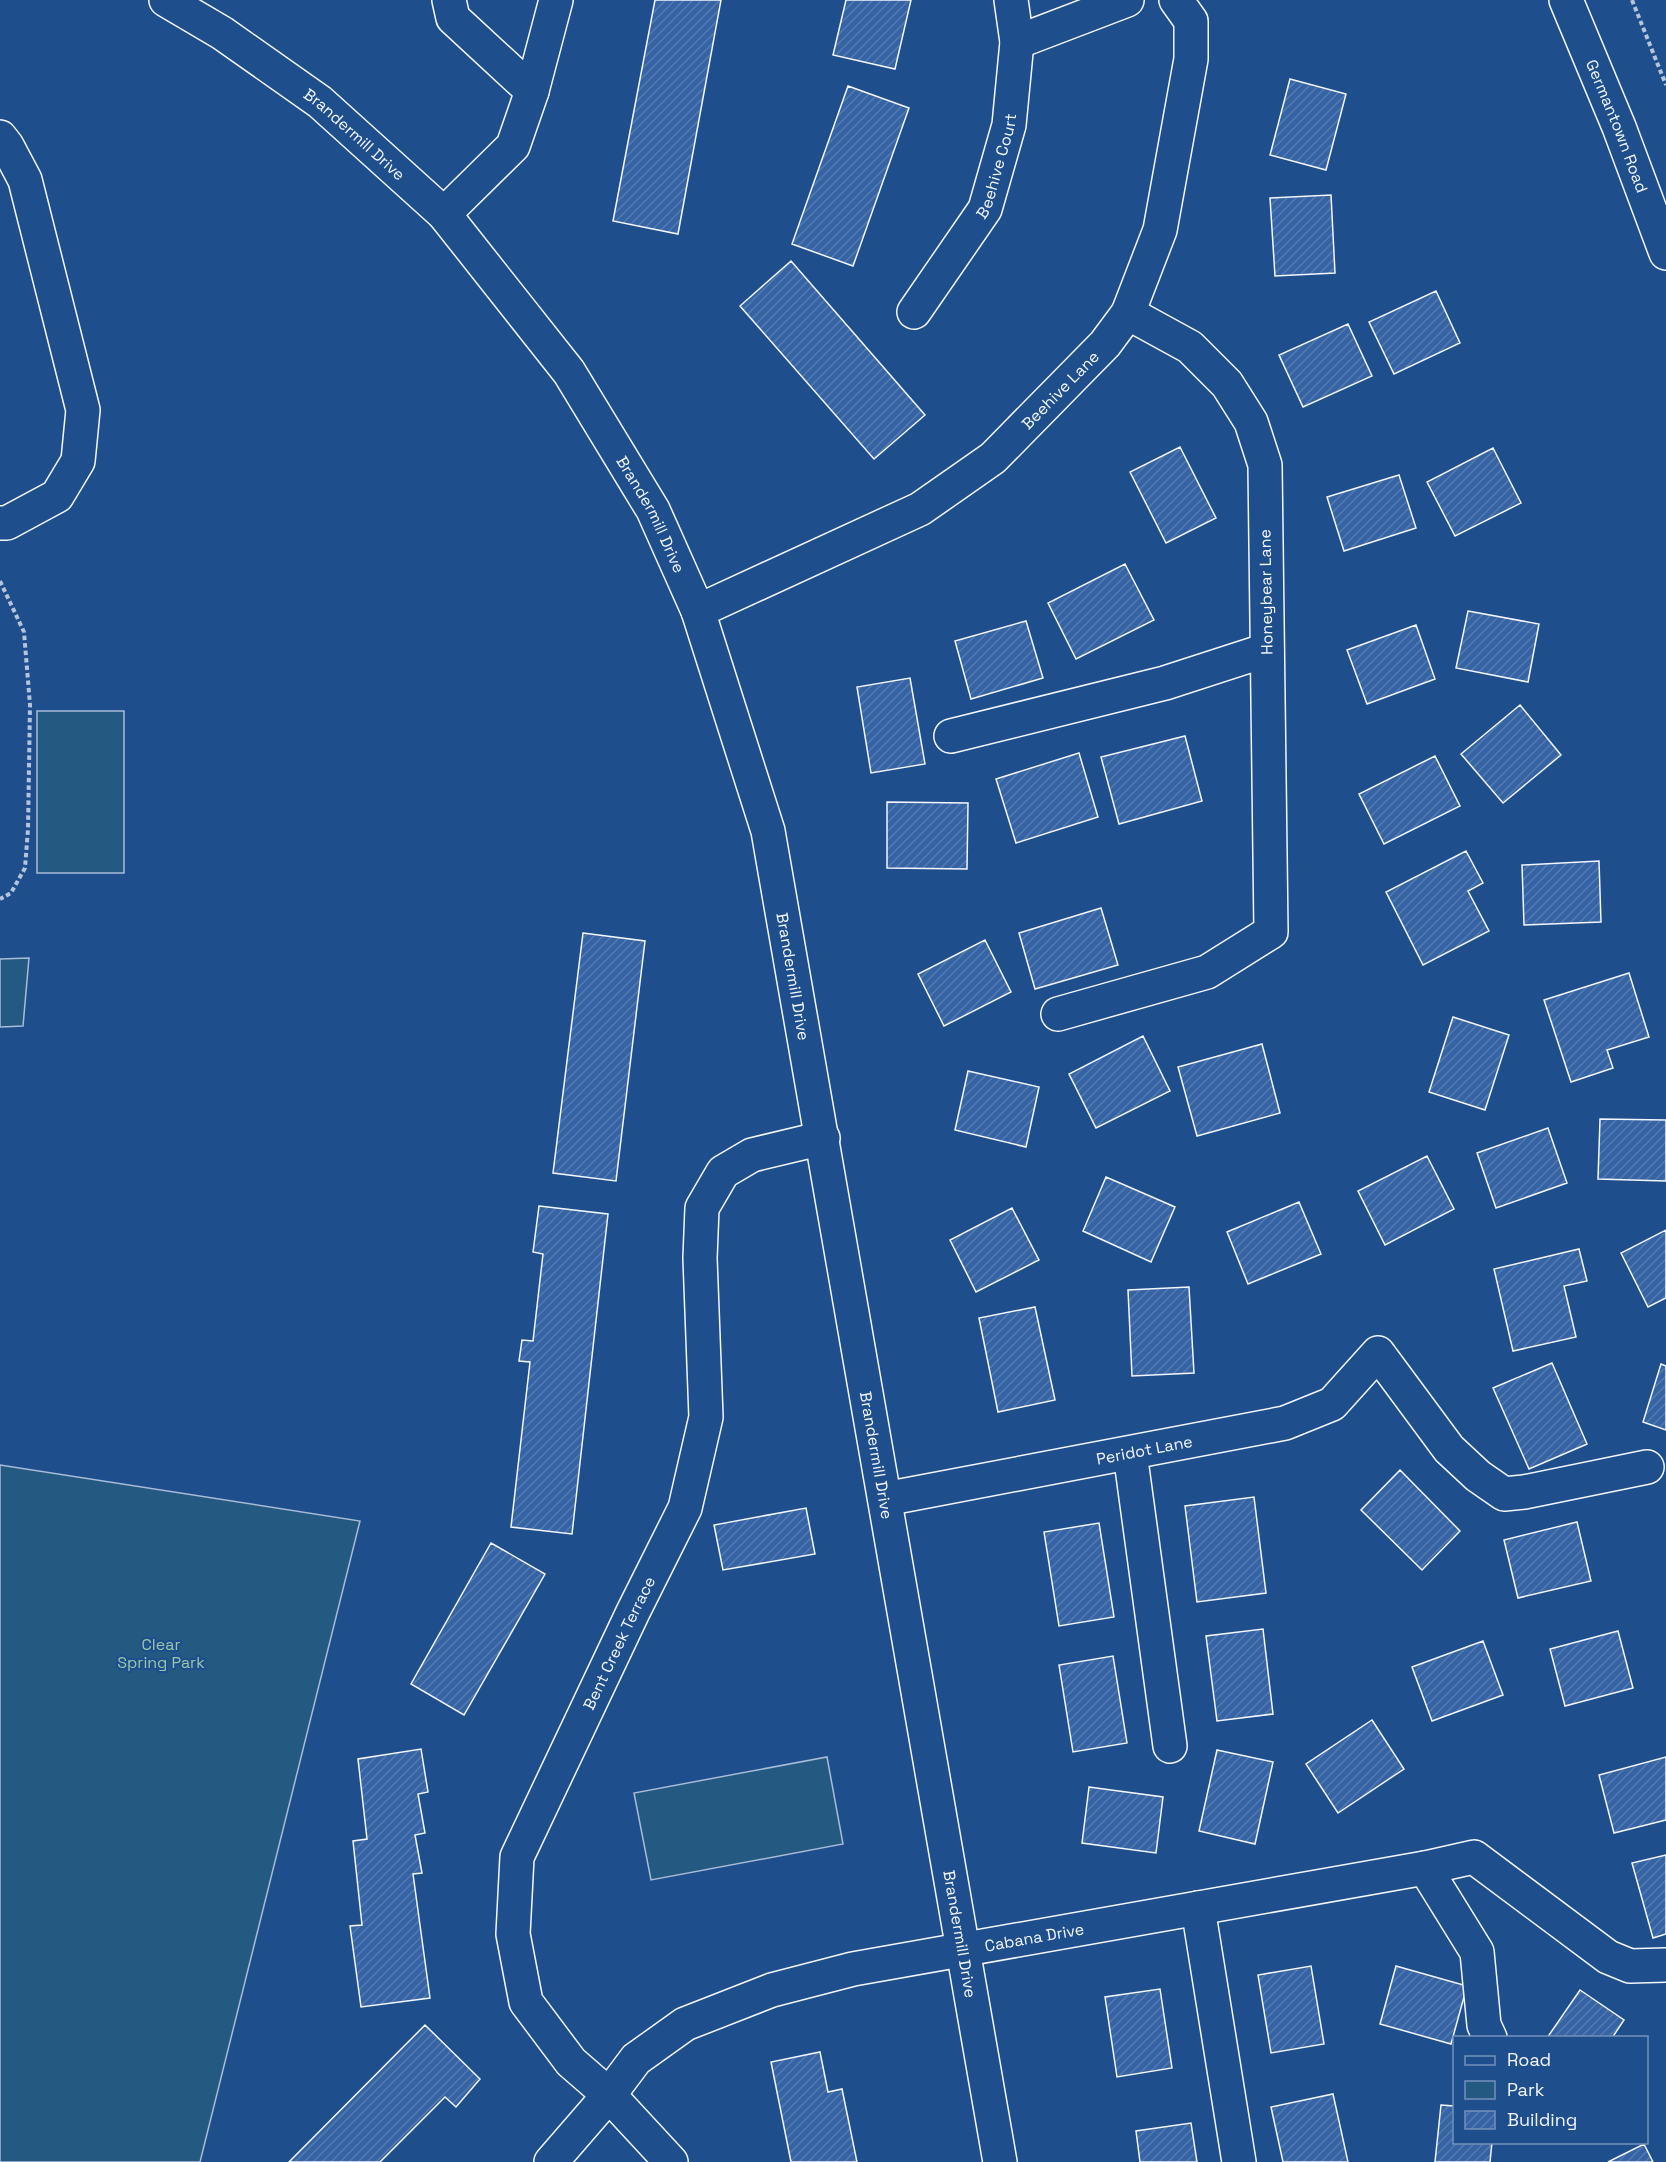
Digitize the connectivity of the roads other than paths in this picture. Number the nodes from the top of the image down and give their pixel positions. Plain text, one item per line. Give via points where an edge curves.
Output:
1 (166, 0) edge
2 (449, 0) edge
3 (556, 0) edge
4 (1011, 0) edge
5 (1128, 0) edge
6 (1176, 0) edge
7 (1566, 0) edge
8 (1017, 42) junction
9 (532, 91) junction
10 (0, 137) edge
11 (444, 214) junction
12 (1666, 253) edge
13 (914, 312) dead end
14 (1128, 313) junction
15 (0, 523) edge
16 (698, 610) junction
17 (1267, 650) junction
18 (951, 736) dead end
19 (1058, 1014) dead end
20 (823, 1138) junction
21 (1130, 1453) junction
22 (1647, 1467) dead end
23 (885, 1499) junction
24 (1170, 1746) dead end
25 (1425, 1868) junction
26 (1198, 1908) junction
27 (962, 1950) junction
28 (1666, 1965) edge
29 (1490, 2036) edge
30 (609, 2095) junction
31 (551, 2162) edge
32 (671, 2162) edge
33 (1000, 2162) edge
34 (1239, 2162) edge

1 - 11 street, Brandermill Drive via 222,33 320,102
2 - 9 street via 453,18
3 - 9 street
4 - 8 street, Beehive Court
5 - 8 street
6 - 14 street, Beehive Lane via 1191,21 1191,59 1160,230
7 - 12 street, Germantown Road
8 - 13 street, Beehive Court via 1009,124 985,209
9 - 11 street via 513,146
10 - 15 street via 25,180 83,410 78,460 57,496
11 - 16 street, Brandermill Drive via 569,372 653,510
14 - 16 street, Beehive Lane via 1098,352 993,458 920,509
14 - 17 street, Honeybear Lane via 1190,347 1227,384 1251,422 1265,465
16 - 20 street, Brandermill Drive via 768,831
17 - 18 street via 1165,682
17 - 19 street, Honeybear Lane via 1271,932 1207,972
20 - 23 street, Brandermill Drive
20 - 30 street, Bent Creek Terrace via 752,1155 723,1172 702,1208 706,1417 685,1508 517,1857 513,1934 526,2002 572,2062
21 - 22 street, Peridot Lane via 1285,1423 1332,1404 1378,1353 1449,1449 1504,1494
21 - 23 street, Peridot Lane
21 - 24 street
23 - 27 street, Brandermill Drive
25 - 26 street, Cabana Drive
25 - 28 street, Cabana Drive via 1474,1857 1608,1957 1630,1966
25 - 29 street via 1477,1952
26 - 27 street, Cabana Drive
26 - 34 street
27 - 30 street, Cabana Drive via 772,1990 685,2024 636,2059
27 - 33 street, Brandermill Drive
30 - 31 street, Cabana Drive
30 - 32 street, Bent Creek Terrace

